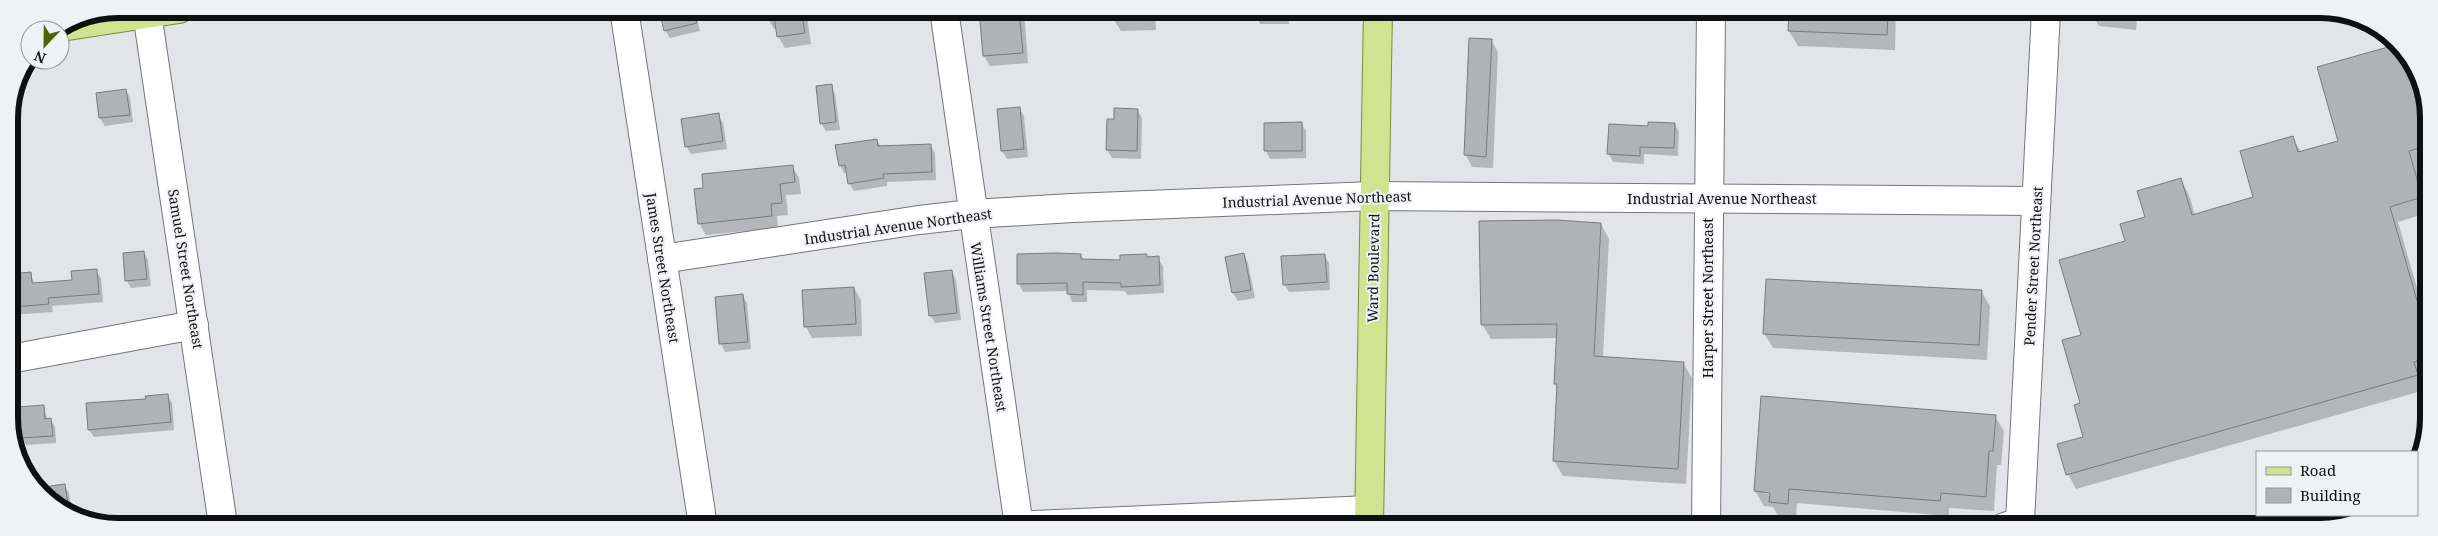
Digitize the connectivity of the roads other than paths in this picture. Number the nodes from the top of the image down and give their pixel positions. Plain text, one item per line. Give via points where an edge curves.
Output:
1 (121, 18) edge
2 (148, 18) edge
3 (625, 18) edge
4 (945, 18) edge
5 (1378, 18) edge
6 (1710, 18) edge
7 (2046, 18) edge
8 (84, 24) edge
9 (1374, 196) junction
10 (1708, 198) junction
11 (2036, 201) junction
12 (972, 214) junction
13 (662, 259) junction
14 (194, 326) junction
15 (18, 358) edge
16 (222, 518) edge
17 (702, 518) edge
18 (1015, 518) edge
19 (1369, 518) edge
20 (1706, 518) edge
21 (2012, 518) edge

1 - 8 main road
2 - 14 street, Samuel Street Northeast
3 - 13 street, James Street Northeast
4 - 12 street, Williams Street Northeast
5 - 9 main road, Ward Boulevard
6 - 10 street, Harper Street Northeast
7 - 11 street, Pender Street Northeast
9 - 10 street, Industrial Avenue Northeast
9 - 12 street, Industrial Avenue Northeast
9 - 19 main road, Ward Boulevard
10 - 11 street, Industrial Avenue Northeast
10 - 20 street, Harper Street Northeast
11 - 21 street, Pender Street Northeast
12 - 13 street, Industrial Avenue Northeast
12 - 18 street, Williams Street Northeast
13 - 17 street, James Street Northeast
14 - 15 street
14 - 16 street, Samuel Street Northeast

